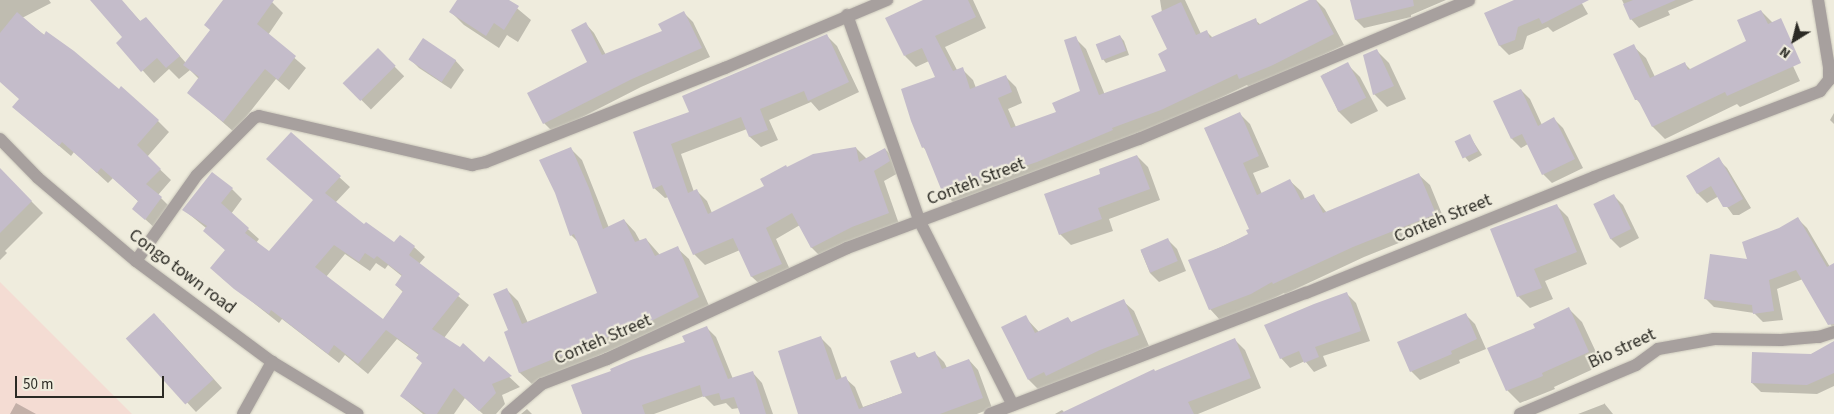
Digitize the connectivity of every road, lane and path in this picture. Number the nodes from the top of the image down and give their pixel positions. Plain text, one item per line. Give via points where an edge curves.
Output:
1 (887, 0) edge
2 (1469, 0) edge
3 (1818, 0) edge
4 (847, 16) junction
5 (0, 139) edge
6 (920, 222) junction
7 (136, 261) junction
8 (1834, 332) edge
9 (272, 362) junction
10 (1013, 405) junction
11 (243, 414) edge
12 (358, 414) edge
13 (507, 414) edge
14 (990, 414) edge
15 (1520, 414) edge

1 - 4 street
2 - 6 street, Conteh Street via 1139,139
3 - 10 street, Conteh Street via 1829,68 1829,80 1820,91
4 - 6 street
4 - 7 street via 725,68 472,165 260,116 254,118 197,175
5 - 7 street, Congo town road via 38,178
6 - 10 street
6 - 13 street, Conteh Street via 847,248 607,359 542,384
7 - 9 street, Congo town road
8 - 15 street, Bio street via 1820,337 1781,340 1714,339 1658,349 1636,365
9 - 11 street
9 - 12 street, Congo town road
10 - 14 street, Conteh Street

